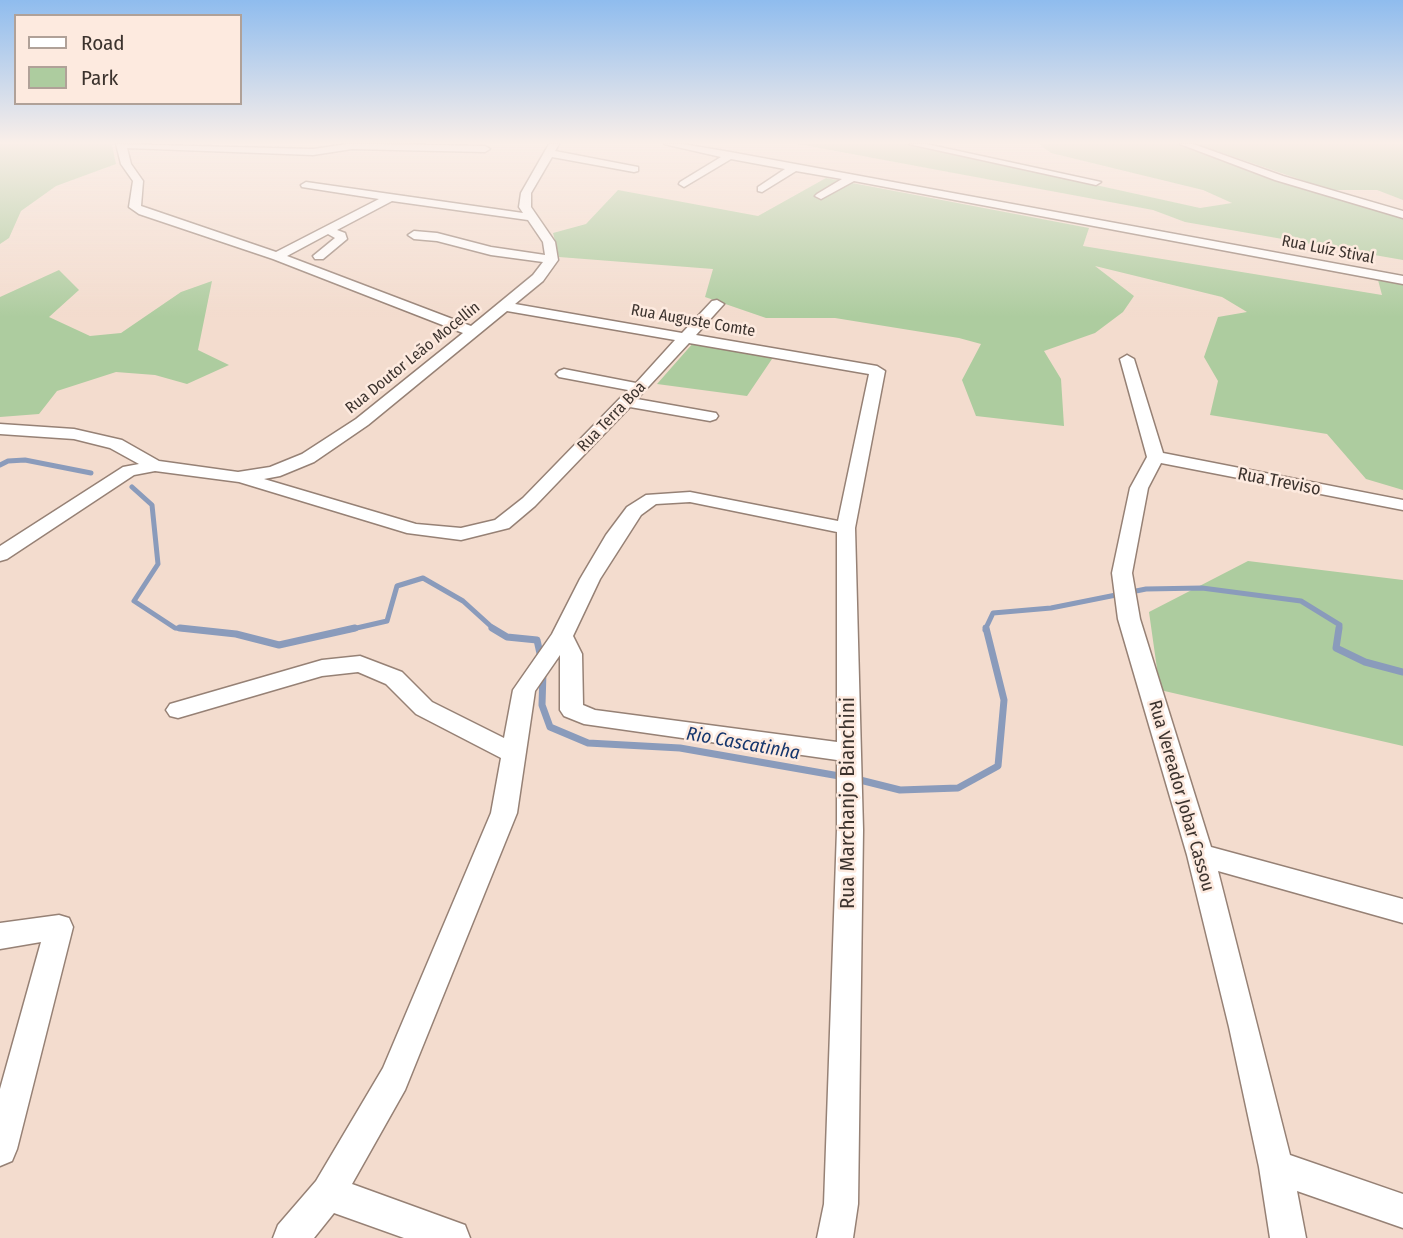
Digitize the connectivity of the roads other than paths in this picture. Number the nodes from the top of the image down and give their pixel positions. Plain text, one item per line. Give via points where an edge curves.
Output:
1 (136, 202) edge
2 (382, 202) edge
3 (424, 202) edge
4 (525, 202) edge
5 (997, 202) edge
6 (1359, 202) edge
7 (1403, 215) edge
8 (530, 217) junction
9 (328, 230) junction
10 (414, 235) dead end
11 (277, 256) junction
12 (319, 256) dead end
13 (552, 260) junction
14 (1403, 281) edge
15 (717, 304) dead end
16 (504, 306) junction
17 (474, 332) junction
18 (687, 338) junction
19 (1128, 359) dead end
20 (877, 371) joint
21 (564, 374) dead end
22 (640, 388) junction
23 (626, 402) junction
24 (710, 416) dead end
25 (0, 429) edge
26 (1156, 457) junction
27 (308, 458) junction
28 (155, 466) junction
29 (238, 477) junction
30 (290, 492) junction
31 (1403, 505) edge
32 (846, 528) junction
33 (0, 555) edge
34 (556, 643) junction
35 (178, 710) dead end
36 (513, 753) junction
37 (849, 761) junction
38 (1200, 855) junction
39 (1403, 911) edge
40 (0, 936) edge
41 (0, 1149) edge
42 (1276, 1167) junction
43 (328, 1193) junction
44 (1403, 1211) edge
45 (291, 1238) edge
46 (452, 1238) edge
47 (835, 1238) edge
48 (1287, 1238) edge

1 - 11 street via 135,207
2 - 9 street
3 - 8 street
4 - 8 street
5 - 14 street, Rua Luíz Stival
6 - 7 street
8 - 13 street via 549,242
9 - 11 street
9 - 12 street via 341,239
10 - 13 street
11 - 17 street
13 - 16 street, Rua Doutor Leão Mocellin
15 - 18 street, Rua Terra Boa
16 - 17 street, Rua Doutor Leão Mocellin
16 - 18 street, Rua Auguste Comte
17 - 27 street, Rua Doutor Leão Mocellin via 362,422
18 - 20 street, Rua Auguste Comte
18 - 22 street, Rua Terra Boa
19 - 26 street
20 - 32 street, Rua Marchanjo Bianchini
21 - 22 street
22 - 23 street, Rua Terra Boa
23 - 24 street
23 - 30 street, Rua Terra Boa via 502,524 461,534 414,528
25 - 28 street via 74,433 116,444
26 - 31 street, Rua Treviso
26 - 38 street, Rua Vereador Jobar Cassou via 1139,488 1122,573 1129,619
27 - 29 street, Rua Doutor Leão Mocellin via 274,472
27 - 30 street via 289,480
28 - 29 street, Rua Doutor Leão Mocellin
28 - 33 street via 128,471
29 - 30 street
32 - 34 street via 690,497 652,499 634,511 616,535
32 - 37 street, Rua Marchanjo Bianchini
34 - 36 street via 524,690
34 - 37 street via 571,654 572,710 593,719
35 - 36 street via 322,668 360,664 394,678 424,708
36 - 43 street via 504,813 394,1079
37 - 47 street, Rua Marchanjo Bianchini via 841,1205
38 - 39 street
38 - 42 street, Rua Vereador Jobar Cassou
40 - 41 street via 59,927
42 - 44 street
42 - 48 street, Rua Vereador Jobar Cassou
43 - 45 street
43 - 46 street

